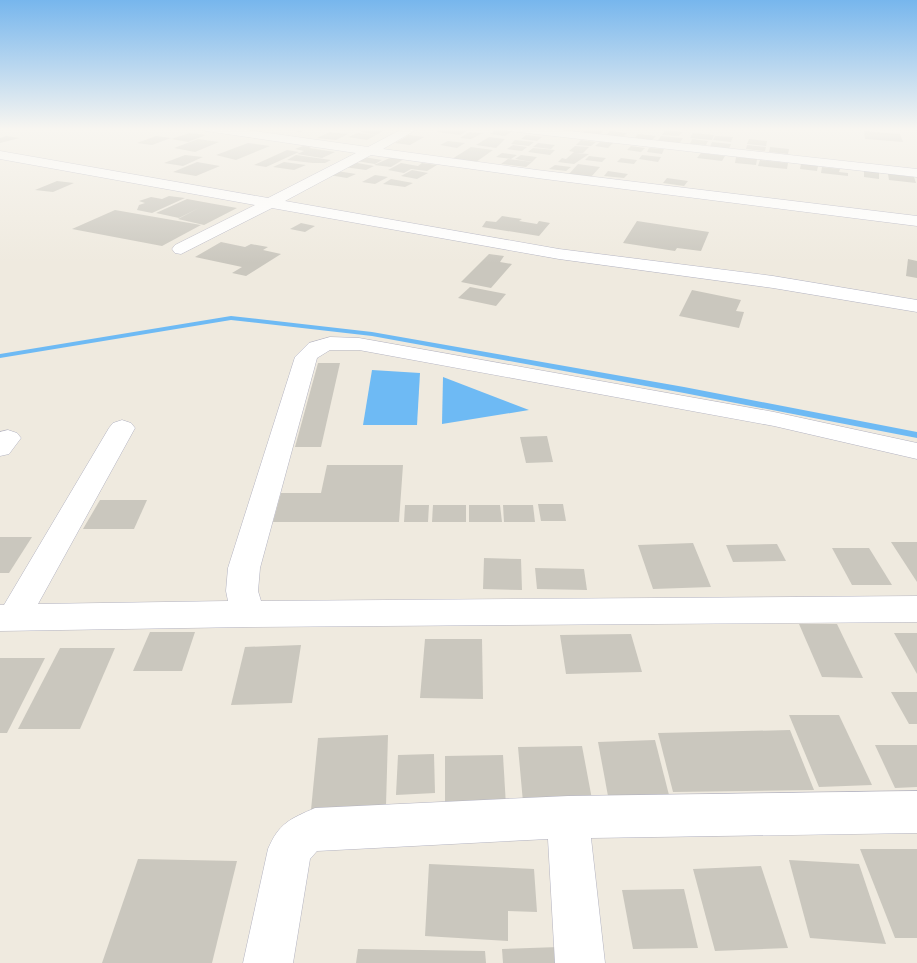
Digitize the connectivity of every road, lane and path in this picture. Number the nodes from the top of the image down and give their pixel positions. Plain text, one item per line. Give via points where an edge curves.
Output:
1 (100, 173) edge
2 (327, 173) edge
3 (529, 173) edge
4 (605, 173) edge
5 (537, 174) joint
6 (597, 182) junction
7 (267, 203) junction
8 (917, 221) edge
9 (181, 249) dead end
10 (917, 306) edge
11 (122, 428) dead end
12 (917, 450) edge
13 (917, 609) edge
14 (247, 614) junction
15 (6, 619) edge
16 (917, 812) edge
17 (568, 817) junction
18 (268, 963) edge
19 (580, 963) edge

1 - 7 street
2 - 7 street
3 - 5 street
4 - 6 street
5 - 6 street
6 - 8 street
7 - 9 street
7 - 10 street via 558,254 773,282
11 - 15 street
12 - 14 street via 774,420 359,344 322,344 311,349 306,357 244,568 242,591
13 - 14 street
14 - 15 street
16 - 17 street
17 - 18 street via 315,830 302,836 290,849
17 - 19 street

